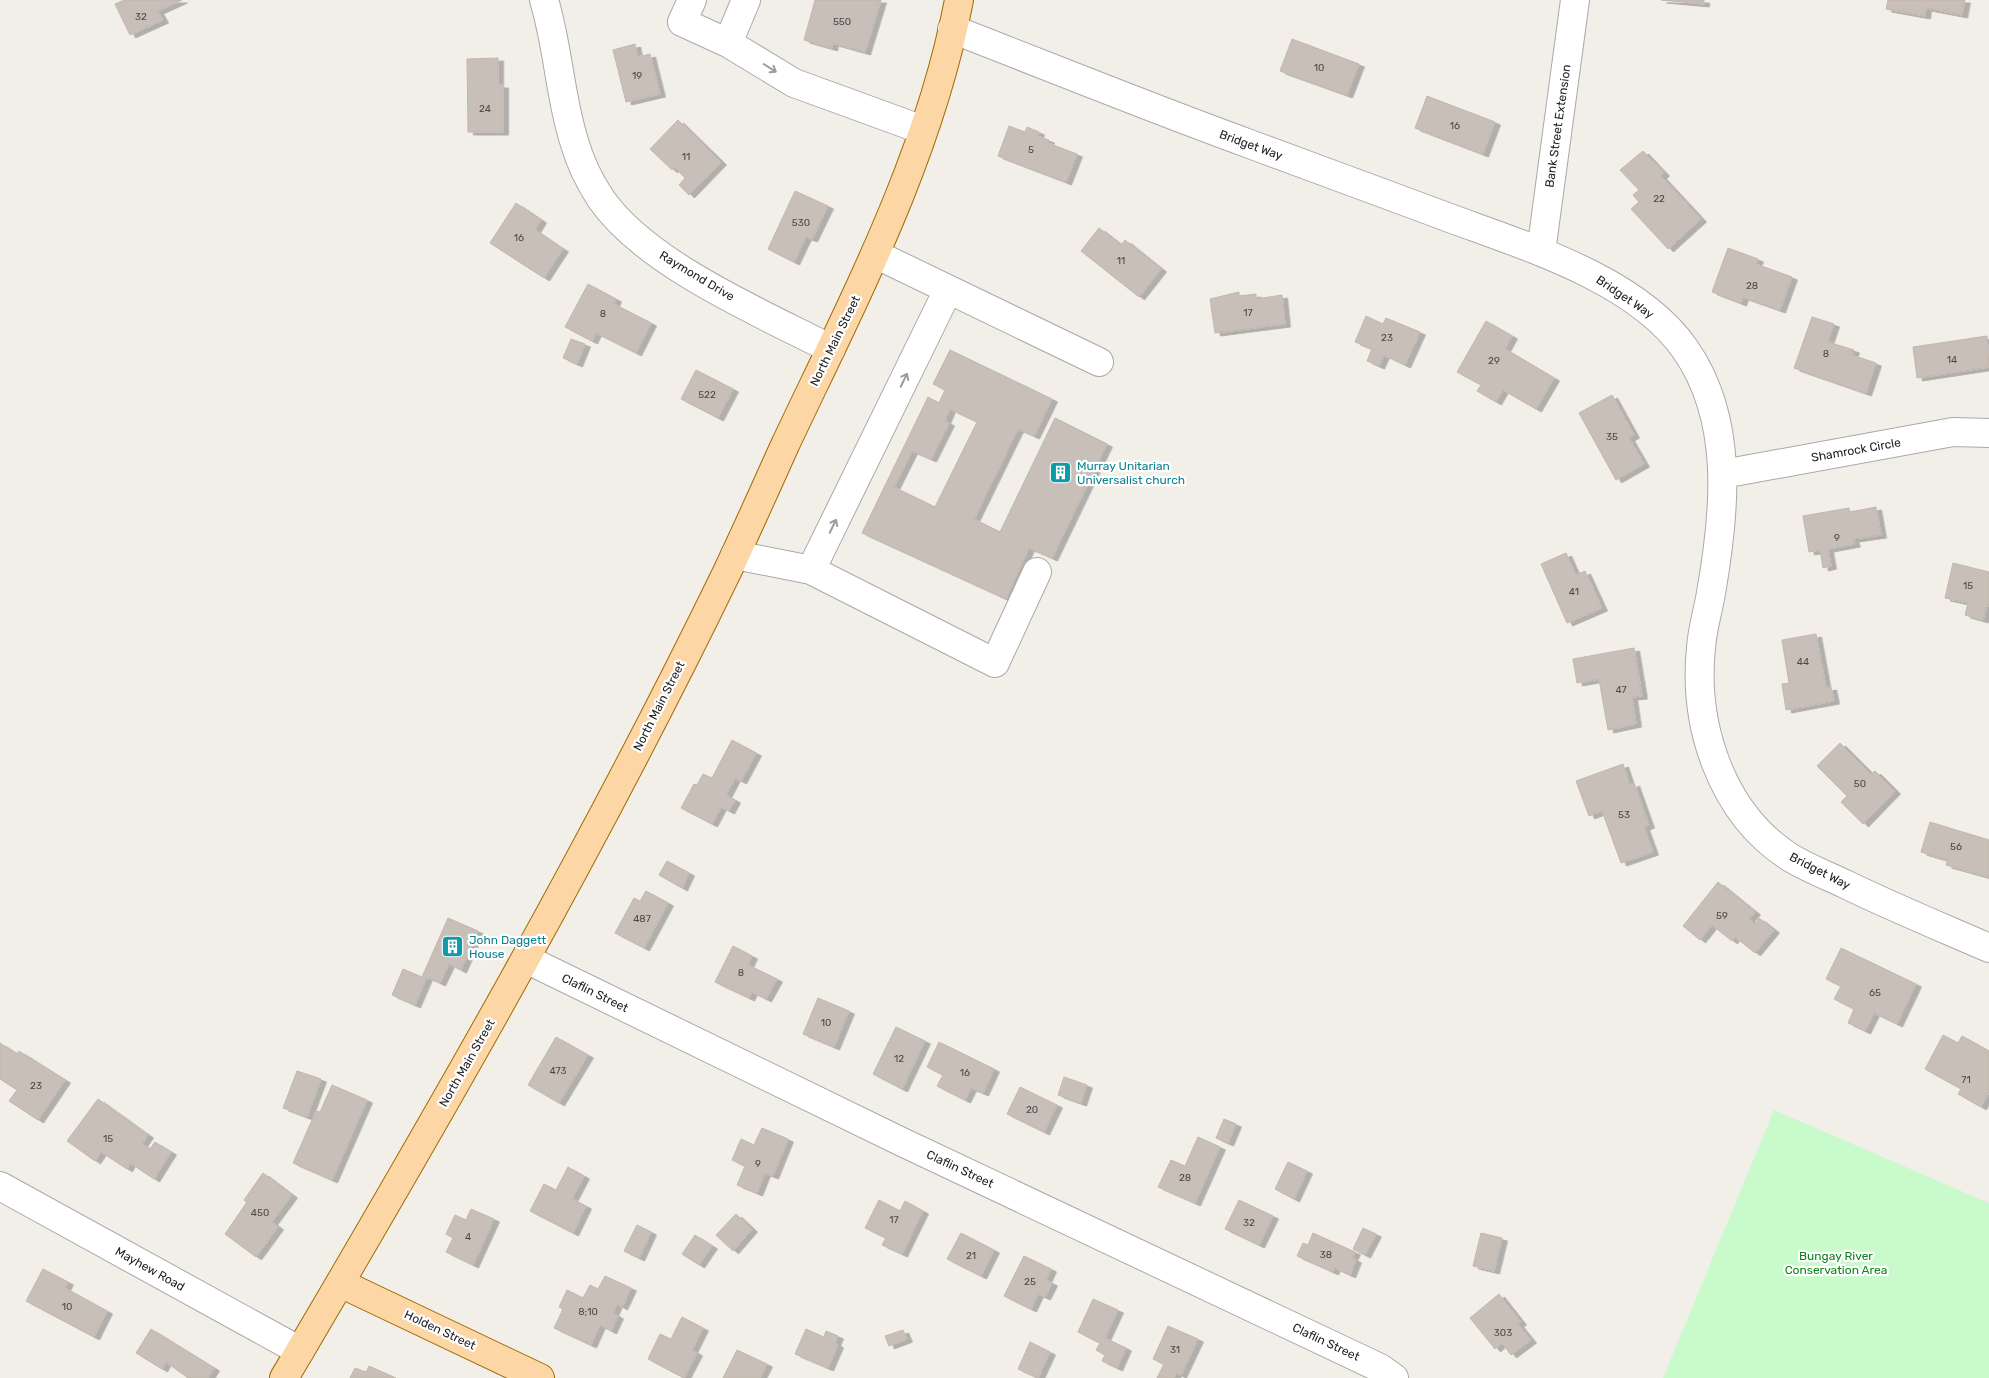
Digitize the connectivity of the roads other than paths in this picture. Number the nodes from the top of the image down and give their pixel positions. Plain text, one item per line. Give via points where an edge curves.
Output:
1 (544, 0) edge
2 (692, 0) edge
3 (746, 0) edge
4 (959, 0) edge
5 (1575, 0) edge
6 (952, 29) junction
7 (728, 43) junction
8 (923, 130) junction
9 (1541, 252) junction
10 (875, 254) junction
11 (948, 290) junction
12 (831, 349) junction
13 (1099, 362) dead end
14 (1989, 433) edge
15 (1723, 474) junction
16 (735, 555) junction
17 (811, 570) junction
18 (1037, 572) dead end
19 (1989, 948) edge
20 (526, 960) junction
21 (0, 1186) edge
22 (340, 1283) junction
23 (300, 1350) junction
24 (284, 1378) edge
25 (540, 1378) edge
26 (1394, 1378) edge

1 - 12 street, Raymond Drive via 573,139 585,173 602,200 626,226 681,269
2 - 7 street via 682,22
3 - 7 street
4 - 6 main road, North Main Street
5 - 9 street, Bank Street Extension
6 - 8 main road, North Main Street
6 - 9 street, Bridget Way via 1214,131
7 -> 8 street via 794,83
8 - 10 main road, North Main Street via 894,213
9 - 15 street, Bridget Way via 1604,281 1653,314 1685,348 1708,389 1720,436
10 - 11 street
10 - 12 main road, North Main Street
11 - 13 street
17 -> 11 street
12 - 16 main road, North Main Street
14 - 15 street, Shamrock Circle via 1953,432
15 - 19 street, Bridget Way via 1722,525 1701,647 1700,693 1708,744 1730,795 1755,828 1787,856
16 - 17 street
16 - 20 main road, North Main Street
17 - 18 street via 995,663
20 - 22 main road, North Main Street
20 - 26 street, Claflin Street via 1380,1368
21 - 23 street, Mayhew Road
22 - 23 main road, North Main Street
22 - 25 main road, Holden Street
23 - 24 main road, North Main Street

